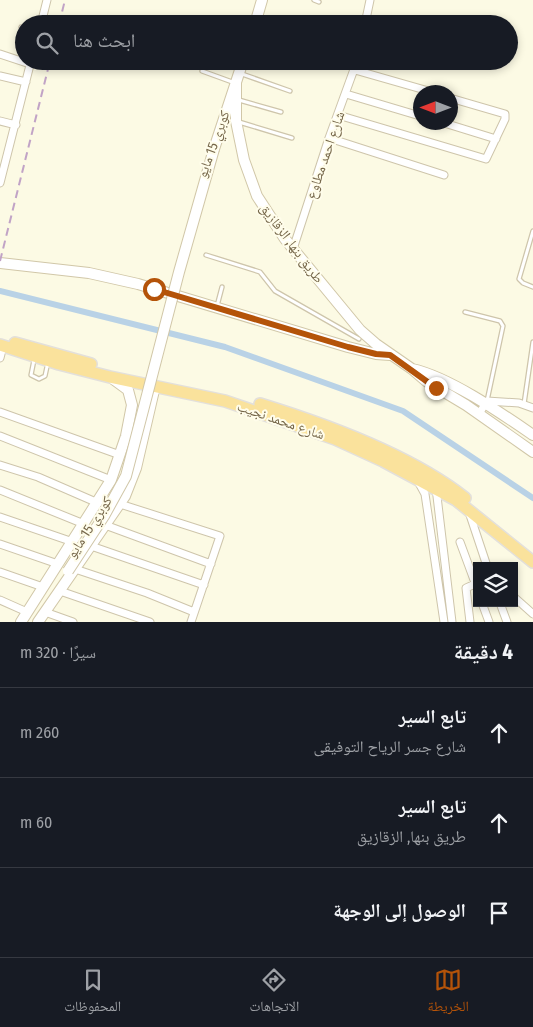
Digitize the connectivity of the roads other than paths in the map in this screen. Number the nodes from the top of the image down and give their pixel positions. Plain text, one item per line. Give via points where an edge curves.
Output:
1 (47, 0) edge
2 (262, 0) edge
3 (314, 0) edge
4 (370, 0) edge
5 (319, 2) dead end
6 (43, 15) edge
7 (258, 15) edge
8 (367, 15) edge
9 (0, 54) edge
10 (15, 58) edge
11 (29, 70) edge
12 (240, 70) edge
13 (355, 70) joint
14 (202, 71) dead end
15 (0, 76) edge
16 (237, 78) junction
17 (26, 82) junction
18 (413, 87) edge
19 (290, 91) dead end
20 (346, 94) junction
21 (233, 100) junction
22 (458, 100) edge
23 (281, 112) dead end
24 (413, 114) edge
25 (338, 115) junction
26 (0, 121) edge
27 (236, 122) junction
28 (16, 125) junction
29 (458, 127) edge
30 (220, 132) junction
31 (238, 133) junction
32 (292, 138) dead end
33 (329, 138) junction
34 (496, 139) junction
35 (212, 149) junction
36 (2, 167) edge
37 (444, 176) dead end
38 (0, 183) edge
39 (533, 232) edge
40 (293, 249) junction
41 (206, 255) dead end
42 (0, 256) edge
43 (0, 262) edge
44 (31, 266) junction
45 (222, 287) dead end
46 (533, 287) edge
47 (216, 307) junction
48 (465, 312) dead end
49 (360, 335) junction
50 (533, 342) edge
51 (1, 343) edge
52 (348, 347) junction
53 (390, 355) junction
54 (35, 357) junction
55 (50, 357) junction
56 (0, 358) edge
57 (412, 369) junction
58 (110, 377) junction
59 (155, 386) junction
60 (486, 402) junction
61 (524, 404) junction
62 (533, 408) edge
63 (0, 412) edge
64 (479, 414) junction
65 (281, 415) junction
66 (295, 420) junction
67 (533, 435) edge
68 (0, 436) edge
69 (533, 452) edge
70 (120, 455) junction
71 (0, 465) edge
72 (412, 476) junction
73 (111, 480) junction
74 (436, 488) junction
75 (0, 490) edge
76 (98, 503) junction
77 (120, 504) junction
78 (468, 510) junction
79 (0, 517) edge
80 (84, 524) junction
81 (105, 525) junction
82 (73, 542) junction
83 (460, 542) dead end
84 (0, 544) edge
85 (91, 546) junction
86 (526, 549) edge
87 (486, 562) edge
88 (533, 562) edge
89 (211, 564) junction
90 (66, 568) junction
91 (0, 572) edge
92 (473, 578) edge
93 (204, 585) junction
94 (43, 586) junction
95 (473, 587) edge
96 (60, 592) junction
97 (0, 600) edge
98 (518, 601) edge
99 (483, 607) edge
100 (501, 607) edge
101 (27, 612) junction
102 (45, 612) junction
103 (194, 612) junction
104 (533, 614) edge
105 (21, 622) edge
106 (38, 622) edge
107 (73, 622) edge
108 (150, 622) edge
109 (191, 622) edge
110 (444, 622) edge
111 (452, 622) edge
112 (470, 622) edge
113 (489, 622) edge
114 (507, 622) edge

1 - 6 street
2 - 7 main road
3 - 5 lane
4 - 8 street
9 - 10 street
11 - 17 street
12 - 16 main road, طريق بنها, الزقازيق
13 - 18 street
13 - 20 street, شارع احمد مطاوع
14 - 16 lane
15 - 17 street
16 - 19 lane
16 - 21 main road, طريق بنها, الزقازيق
17 - 28 street
20 - 24 street
20 - 25 street, شارع احمد مطاوع
21 - 23 lane
21 - 27 main road, طريق بنها, الزقازيق
21 - 30 main road, كوبري 15 مايو
21 - 35 main road, كوبري 15 مايو via 222,114
22 - 34 street via 504,114
25 - 33 street, شارع احمد مطاوع
25 - 34 street via 484,159
26 - 28 street
27 - 31 main road, طريق بنها, الزقازيق
27 - 32 lane
28 - 36 street
29 - 34 street
30 - 31 main road via 230,129
30 - 35 main road, كوبري 15 مايو
31 - 40 main road, طريق بنها, الزقازيق via 256,196
33 - 37 street
33 - 40 street, شارع احمد مطاوع
35 - 90 main road, كوبري 15 مايو via 177,256 121,473
36 - 38 street
39 - 46 lane via 519,275 520,282
40 - 49 main road, طريق بنها, الزقازيق
41 - 49 lane via 260,272 276,292
42 - 44 main road
43 - 44 main road
44 - 47 main road via 104,276
45 - 47 lane
47 - 52 main road
48 - 60 lane via 500,321 503,326
49 - 52 main road
49 - 53 main road, طريق بنها, الزقازيق
50 - 61 lane
51 - 54 highway, شارع محمد نجيب
51 - 55 highway, شارع محمد نجيب
51 - 56 street
52 - 53 main road
53 - 57 main road, طريق بنها, الزقازيق
54 - 55 highway, شارع محمد نجيب
54 - 55 lane via 31,372 35,378 41,379 45,376
55 - 58 highway, شارع محمد نجيب
55 - 65 highway, شارع محمد نجيب via 235,397
57 - 60 main road, طريق بنها, الزقازيق via 431,374
57 - 64 main road, طريق بنها, الزقازيق
58 - 59 highway, شارع محمد نجيب
58 - 70 main road via 125,387 131,397
59 - 65 highway, شارع محمد نجيب
59 - 77 main road via 136,468
60 - 61 street
60 - 64 street
60 - 67 main road, طريق بنها, الزقازيق
61 - 62 street
63 - 70 street
64 - 69 main road, طريق بنها, الزقازيق
65 - 66 highway, شارع محمد نجيب
66 - 72 highway, شارع محمد نجيب
66 - 86 highway, شارع محمد نجيب via 368,444 435,477 458,492
68 - 73 street
70 - 73 main road
71 - 76 street via 38,477
72 - 74 highway, شارع محمد نجيب
72 - 110 street via 425,494
73 - 76 main road
74 - 78 highway, شارع محمد نجيب
74 - 111 street
75 - 80 street
76 - 80 main road
77 - 81 main road
77 - 89 street via 220,536
78 - 86 highway, شارع محمد نجيب
78 - 87 street
79 - 82 street
80 - 82 main road
81 - 85 main road
81 - 89 street
82 - 90 main road
83 - 92 street
84 - 90 street
85 - 90 main road
85 - 93 street
86 - 88 highway, شارع محمد نجيب
89 - 93 street
90 - 94 main road
90 - 96 main road, كوبري 15 مايو via 59,585
90 - 101 main road, كوبري 15 مايو via 36,610
90 - 103 street via 147,593
91 - 94 street
93 - 103 street
94 - 101 main road
95 - 112 street via 466,588
96 - 102 main road, كوبري 15 مايو
96 - 108 street
97 - 101 street
98 - 104 street
99 - 113 street
100 - 114 street
101 - 105 main road
102 - 106 main road, كوبري 15 مايو
102 - 107 street
103 - 109 street

